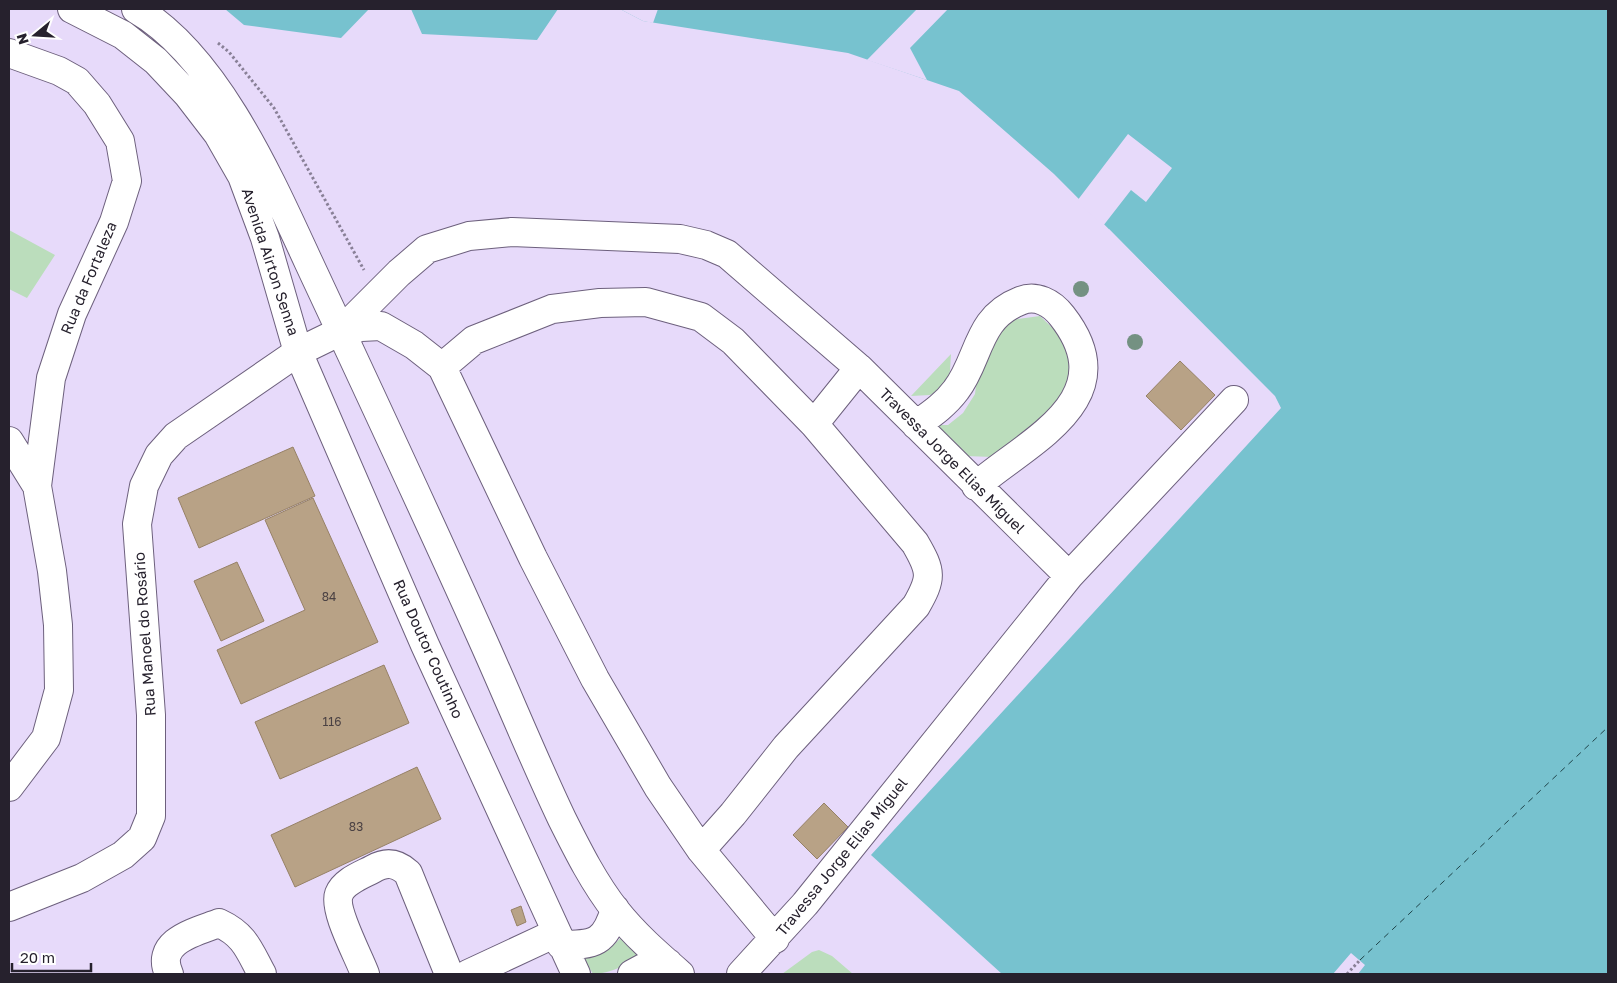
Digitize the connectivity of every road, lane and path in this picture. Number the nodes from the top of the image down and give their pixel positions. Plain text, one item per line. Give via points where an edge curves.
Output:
1 (72, 9) edge
2 (136, 9) edge
3 (214, 40) dead end
4 (9, 53) edge
5 (376, 296) junction
6 (341, 332) junction
7 (298, 352) junction
8 (442, 367) junction
9 (859, 368) junction
10 (1234, 400) dead end
11 (814, 424) junction
12 (916, 425) junction
13 (9, 441) edge
14 (37, 486) junction
15 (976, 486) junction
16 (1068, 576) junction
17 (9, 787) edge
18 (701, 850) junction
19 (9, 907) edge
20 (615, 909) junction
21 (559, 939) junction
22 (775, 939) junction
23 (1360, 960) dead end
24 (674, 969) edge
25 (169, 974) edge
26 (262, 974) edge
27 (365, 974) edge
28 (450, 974) edge
29 (468, 974) edge
30 (576, 974) edge
31 (632, 974) edge
32 (741, 974) edge
33 (1347, 974) edge

1 - 7 street, Avenida Airton Senna via 123,35 156,61 218,134 249,194
2 - 6 street, Avenida Airton Senna via 186,50 220,92 276,192
3 - 5 path via 229,52 274,108 362,264
4 - 14 street, Rua da Fortaleza via 77,81 97,104 120,141 127,181 114,222 72,314 51,378
5 - 6 street, Travessa Jorge Elias Miguel
5 - 9 street, Travessa Jorge Elias Miguel via 427,249 469,236 512,232 680,239 727,254
6 - 7 street, Rua Manoel do Rosário
6 - 8 street via 361,326 381,326 414,345
6 - 20 street via 548,789 587,869
7 - 19 street, Rua Manoel do Rosário via 176,436 159,455 144,486 138,524 151,715 151,816 142,838 123,854 82,878
7 - 21 street, Rua Doutor Coutinho via 425,645
8 - 11 street via 474,340 552,309 646,302 701,316 733,341
8 - 18 street via 533,558 596,678 658,787
9 - 11 street
9 - 12 street, Travessa Jorge Elias Miguel
10 - 16 street
11 - 18 street via 915,543 926,562 929,584 916,606 786,747
12 - 15 street, Travessa Jorge Elias Miguel
12 - 15 street via 940,408 956,390 988,325 1000,312 1021,300 1039,298 1056,308 1070,325 1081,349 1084,372 1078,396 1063,417 1035,443
13 - 14 street
14 - 17 street, Rua da Fortaleza via 58,625 59,690 46,738
15 - 16 street, Travessa Jorge Elias Miguel
16 - 22 street, Travessa Jorge Elias Miguel
18 - 22 street
20 - 21 street via 608,931 595,941 581,945
20 - 24 street via 643,942
21 - 29 street
21 - 30 street, Rua Doutor Coutinho
22 - 32 street, Travessa Jorge Elias Miguel
23 - 33 path
24 - 31 street via 646,967
25 - 26 street via 165,960 168,950 177,940 219,923 235,930
27 - 28 street via 338,907 339,893 348,882 383,863 400,865 408,873

